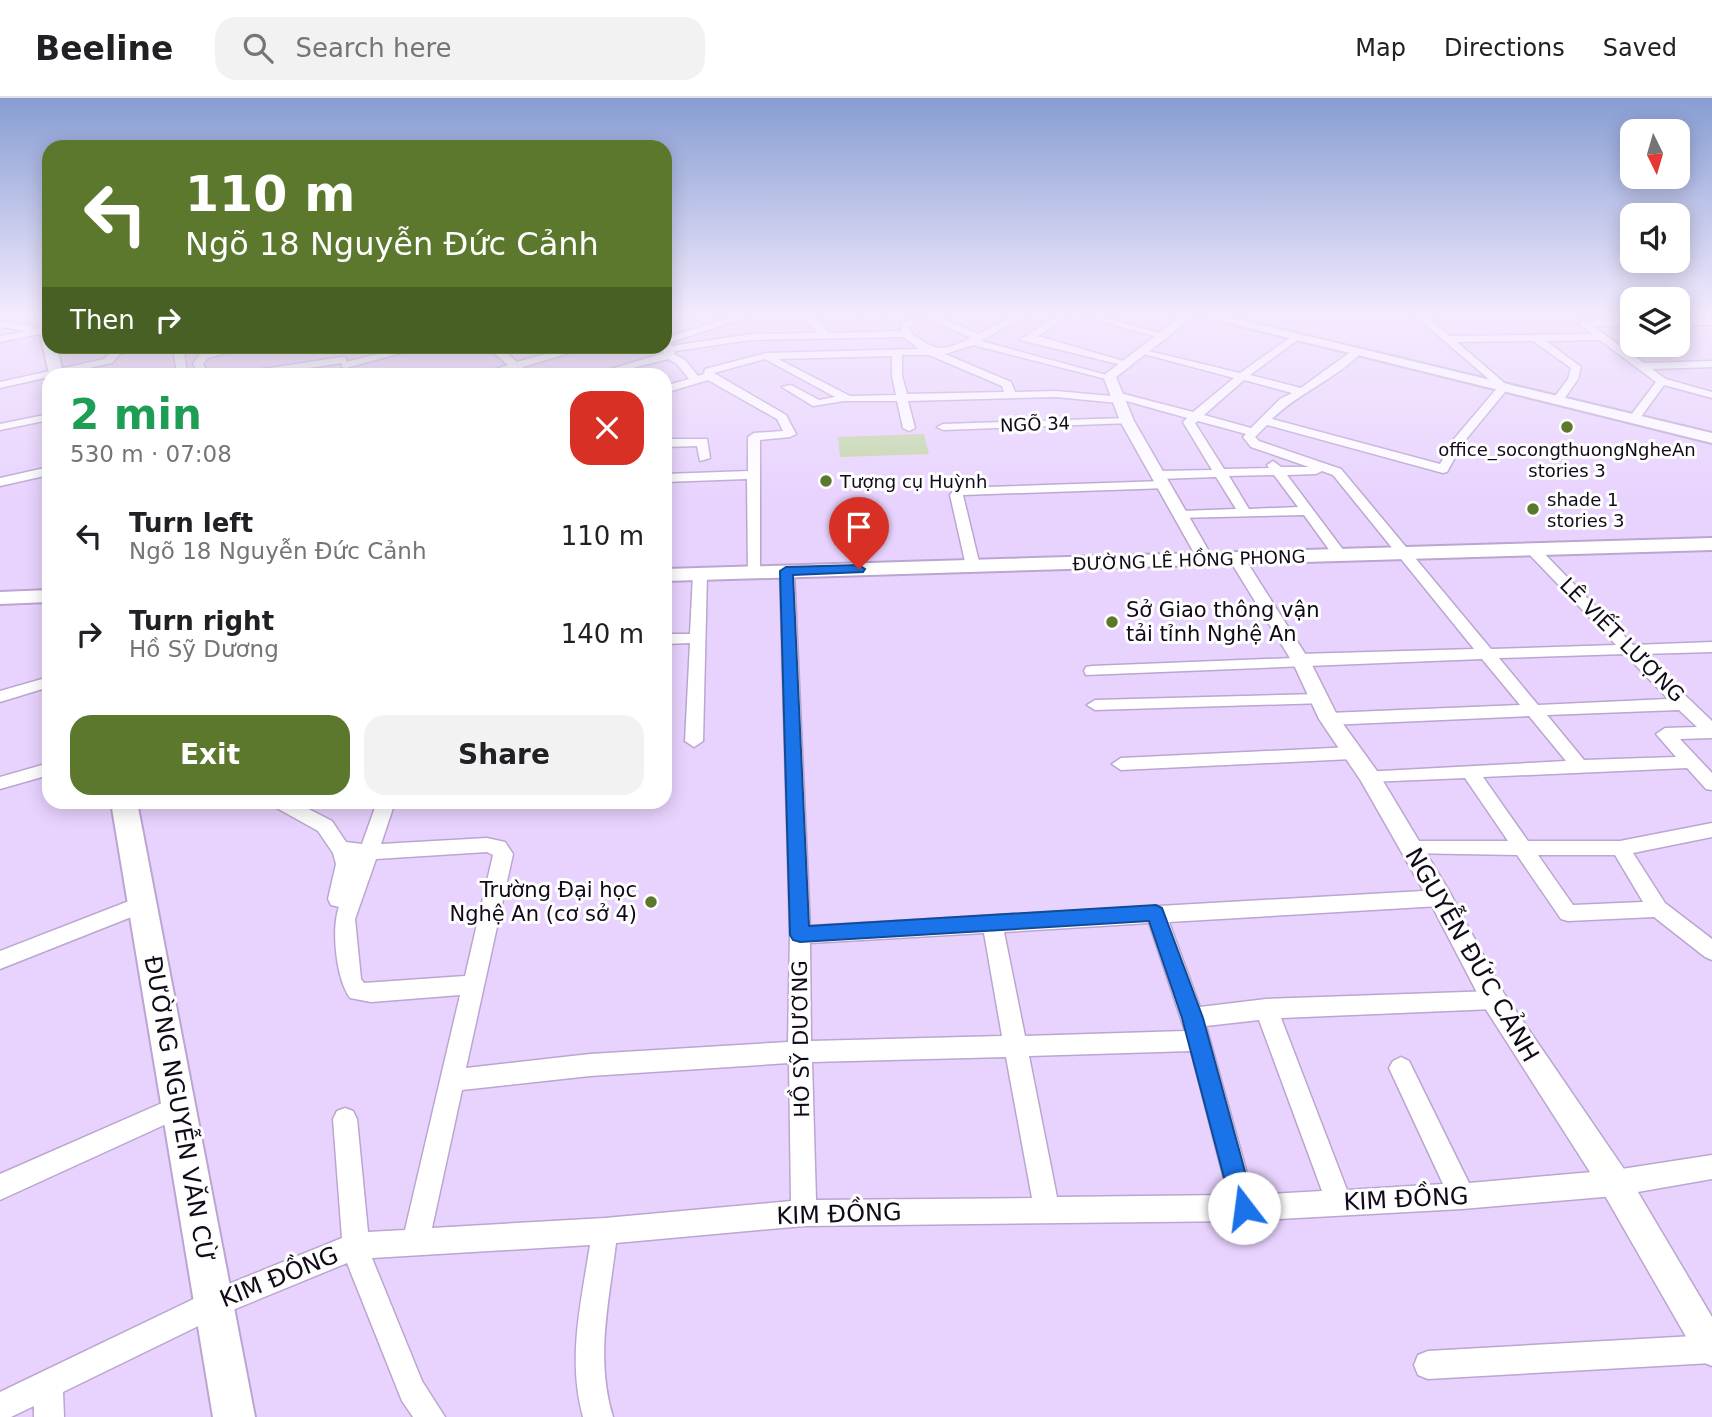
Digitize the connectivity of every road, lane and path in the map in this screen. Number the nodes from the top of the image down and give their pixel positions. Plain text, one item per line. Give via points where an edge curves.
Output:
1 (42, 376) edge
2 (692, 376) edge
3 (709, 376) joint
4 (807, 376) edge
5 (897, 376) edge
6 (978, 376) edge
7 (1097, 376) edge
8 (1110, 376) edge
9 (1237, 376) edge
10 (1325, 376) edge
11 (1456, 376) edge
12 (1490, 376) edge
13 (1574, 376) edge
14 (1654, 376) edge
15 (1242, 377) junction
16 (1110, 379) junction
17 (695, 380) junction
18 (1662, 381) junction
19 (0, 385) edge
20 (786, 387) dead end
21 (1504, 387) junction
22 (672, 388) edge
23 (1302, 392) junction
24 (1712, 395) edge
25 (1012, 396) junction
26 (1117, 397) junction
27 (843, 398) junction
28 (902, 399) junction
29 (1558, 400) junction
30 (1194, 416) junction
31 (42, 418) edge
32 (1634, 419) junction
33 (1128, 421) junction
34 (1265, 421) junction
35 (943, 426) dead end
36 (0, 427) edge
37 (909, 428) dead end
38 (1253, 432) junction
39 (1712, 438) edge
40 (672, 443) edge
41 (1261, 447) junction
42 (704, 458) dead end
43 (1329, 470) junction
44 (1278, 471) junction
45 (42, 473) edge
46 (1220, 473) junction
47 (754, 475) junction
48 (672, 478) edge
49 (1161, 480) junction
50 (0, 482) edge
51 (1306, 510) junction
52 (1244, 512) junction
53 (1181, 515) junction
54 (1712, 544) edge
55 (1532, 549) junction
56 (1405, 553) junction
57 (1340, 555) junction
58 (1237, 559) junction
59 (1206, 560) junction
60 (973, 566) junction
61 (786, 571) junction
62 (754, 572) junction
63 (700, 574) junction
64 (672, 575) edge
65 (42, 596) edge
66 (0, 598) edge
67 (697, 638) junction
68 (672, 639) edge
69 (1712, 648) edge
70 (1628, 649) junction
71 (1486, 653) junction
72 (1300, 661) junction
73 (1092, 671) dead end
74 (42, 684) edge
75 (0, 697) edge
76 (1684, 704) junction
77 (1095, 705) dead end
78 (1324, 709) junction
79 (1534, 710) junction
80 (1712, 731) edge
81 (694, 741) dead end
82 (1352, 753) junction
83 (1691, 762) junction
84 (1121, 764) dead end
85 (1580, 767) junction
86 (42, 771) edge
87 (1469, 772) junction
88 (1369, 776) junction
89 (0, 783) edge
90 (1712, 784) edge
91 (125, 809) edge
92 (294, 809) edge
93 (383, 809) edge
94 (1712, 830) edge
95 (1523, 847) junction
96 (1411, 848) junction
97 (1620, 848) junction
98 (342, 849) junction
99 (367, 852) junction
100 (1440, 898) junction
101 (338, 899) dead end
102 (142, 904) junction
103 (1658, 909) junction
104 (1156, 913) junction
105 (992, 923) junction
106 (800, 935) junction
107 (1712, 951) edge
108 (0, 960) edge
109 (471, 985) junction
110 (1494, 1000) junction
111 (1266, 1009) junction
112 (1192, 1018) junction
113 (1198, 1041) junction
114 (1017, 1046) junction
115 (801, 1052) junction
116 (1401, 1068) dead end
117 (452, 1080) junction
118 (178, 1107) junction
119 (345, 1119) dead end
120 (1712, 1167) edge
121 (1615, 1183) junction
122 (0, 1187) edge
123 (1462, 1196) junction
124 (1339, 1203) junction
125 (1244, 1208) junction
126 (1047, 1210) junction
127 (804, 1213) junction
128 (605, 1231) junction
129 (415, 1244) junction
130 (356, 1246) junction
131 (214, 1304) junction
132 (1712, 1349) edge
133 (1428, 1365) dead end
134 (49, 1381) junction
135 (0, 1406) edge
136 (49, 1417) edge
137 (234, 1417) edge
138 (430, 1417) edge
139 (598, 1417) edge

1 - 19 street
2 - 17 street
3 - 17 street
3 - 47 street via 782,417 790,434 754,437
4 - 27 street
5 - 28 street
6 - 25 street via 1007,384
7 - 16 street
8 - 16 street
9 - 15 street
10 - 23 street
11 - 21 main road
12 - 21 street
13 - 29 street
14 - 18 street
15 - 23 street
15 - 30 street
16 - 26 street
17 - 22 street
18 - 24 street
18 - 32 street
20 - 27 street via 817,404
21 - 29 main road
21 - 34 street via 1458,442 1443,469
23 - 34 street via 1284,401
25 - 26 street
25 - 28 street
26 - 30 street
26 - 33 street
27 - 28 street
28 - 37 street
29 - 32 main road
30 - 38 street
30 - 46 street via 1189,422
31 - 36 street
32 - 39 main road
33 - 35 street, NGÕ 34
33 - 49 street
34 - 38 street
38 - 41 street via 1249,437
40 - 42 street via 704,442
41 - 43 street
41 - 44 street
43 - 44 street
43 - 56 street via 1337,472
44 - 46 street
44 - 51 street
45 - 50 street
46 - 49 street
46 - 52 street
47 - 48 street
47 - 62 street
49 - 53 street
49 - 60 street via 960,491 956,495
51 - 52 street
51 - 57 street
52 - 53 street
53 - 59 street
54 - 55 main road, ĐƯỜNG LÊ HỒNG PHONG
55 - 56 main road, ĐƯỜNG LÊ HỒNG PHONG
55 - 70 street, LÊ VIẾT LƯỢNG
56 - 57 main road, ĐƯỜNG LÊ HỒNG PHONG
56 - 71 street
57 - 58 main road, ĐƯỜNG LÊ HỒNG PHONG
58 - 59 main road, ĐƯỜNG LÊ HỒNG PHONG
58 - 72 street, NGUYỄN ĐỨC CẢNH
59 - 60 main road, ĐƯỜNG LÊ HỒNG PHONG
60 - 61 main road, ĐƯỜNG LÊ HỒNG PHONG
61 - 62 main road, ĐƯỜNG LÊ HỒNG PHONG
61 - 106 street, HỒ SỸ DƯƠNG
62 - 63 main road, ĐƯỜNG LÊ HỒNG PHONG
63 - 64 main road, ĐƯỜNG LÊ HỒNG PHONG
63 - 67 street
65 - 66 main road
67 - 68 street
67 - 81 street
69 - 70 street
70 - 71 street
70 - 76 street, LÊ VIẾT LƯỢNG
71 - 72 street
71 - 79 street
72 - 73 street
72 - 78 street, NGUYỄN ĐỨC CẢNH
74 - 75 street
76 - 79 street
76 - 80 street, LÊ VIẾT LƯỢNG
77 - 78 street
78 - 79 street
78 - 82 street, NGUYỄN ĐỨC CẢNH
79 - 85 street
80 - 83 street via 1665,734
82 - 84 street
82 - 88 street, NGUYỄN ĐỨC CẢNH
83 - 85 street
83 - 90 street
85 - 87 street
86 - 89 street
87 - 88 street
87 - 95 street
88 - 96 street, NGUYỄN ĐỨC CẢNH
91 - 102 main road, ĐƯỜNG NGUYỄN VĂN CỪ
92 - 98 street via 325,826
93 - 99 street
94 - 97 street
95 - 96 street
95 - 97 street
95 - 103 street via 1571,915
96 - 100 street, NGUYỄN ĐỨC CẢNH
97 - 103 street
98 - 99 street
98 - 101 street via 346,864
99 - 109 street via 345,919 354,987 371,993
99 - 109 street via 487,845 501,850
100 - 104 street
100 - 110 street, NGUYỄN ĐỨC CẢNH
102 - 108 street
102 - 118 main road, ĐƯỜNG NGUYỄN VĂN CỪ
103 - 107 street
104 - 105 street
104 - 112 street
105 - 106 street
105 - 114 street
106 - 115 street, HỒ SỸ DƯƠNG
109 - 117 street
110 - 111 street
110 - 121 street, NGUYỄN ĐỨC CẢNH
111 - 112 street
111 - 124 street
112 - 113 street
113 - 114 street
113 - 125 street
114 - 115 street
114 - 126 street
115 - 117 street via 590,1065
115 - 127 street, HỒ SỸ DƯƠNG
116 - 123 street
117 - 129 street
118 - 122 street
118 - 131 main road, ĐƯỜNG NGUYỄN VĂN CỪ
119 - 130 street
120 - 121 street, KIM ĐỒNG
121 - 123 street, KIM ĐỒNG
121 - 132 street, NGUYỄN ĐỨC CẢNH
123 - 124 street, KIM ĐỒNG
124 - 125 street, KIM ĐỒNG
125 - 126 street, KIM ĐỒNG
126 - 127 street, KIM ĐỒNG
127 - 128 street, KIM ĐỒNG
128 - 129 street, KIM ĐỒNG
128 - 139 street via 588,1370
129 - 130 street, KIM ĐỒNG
130 - 131 street, KIM ĐỒNG
130 - 138 street via 412,1391
131 - 134 street, KIM ĐỒNG
131 - 137 main road, ĐƯỜNG NGUYỄN VĂN CỪ
132 - 133 street
134 - 135 street, KIM ĐỒNG
134 - 136 street

